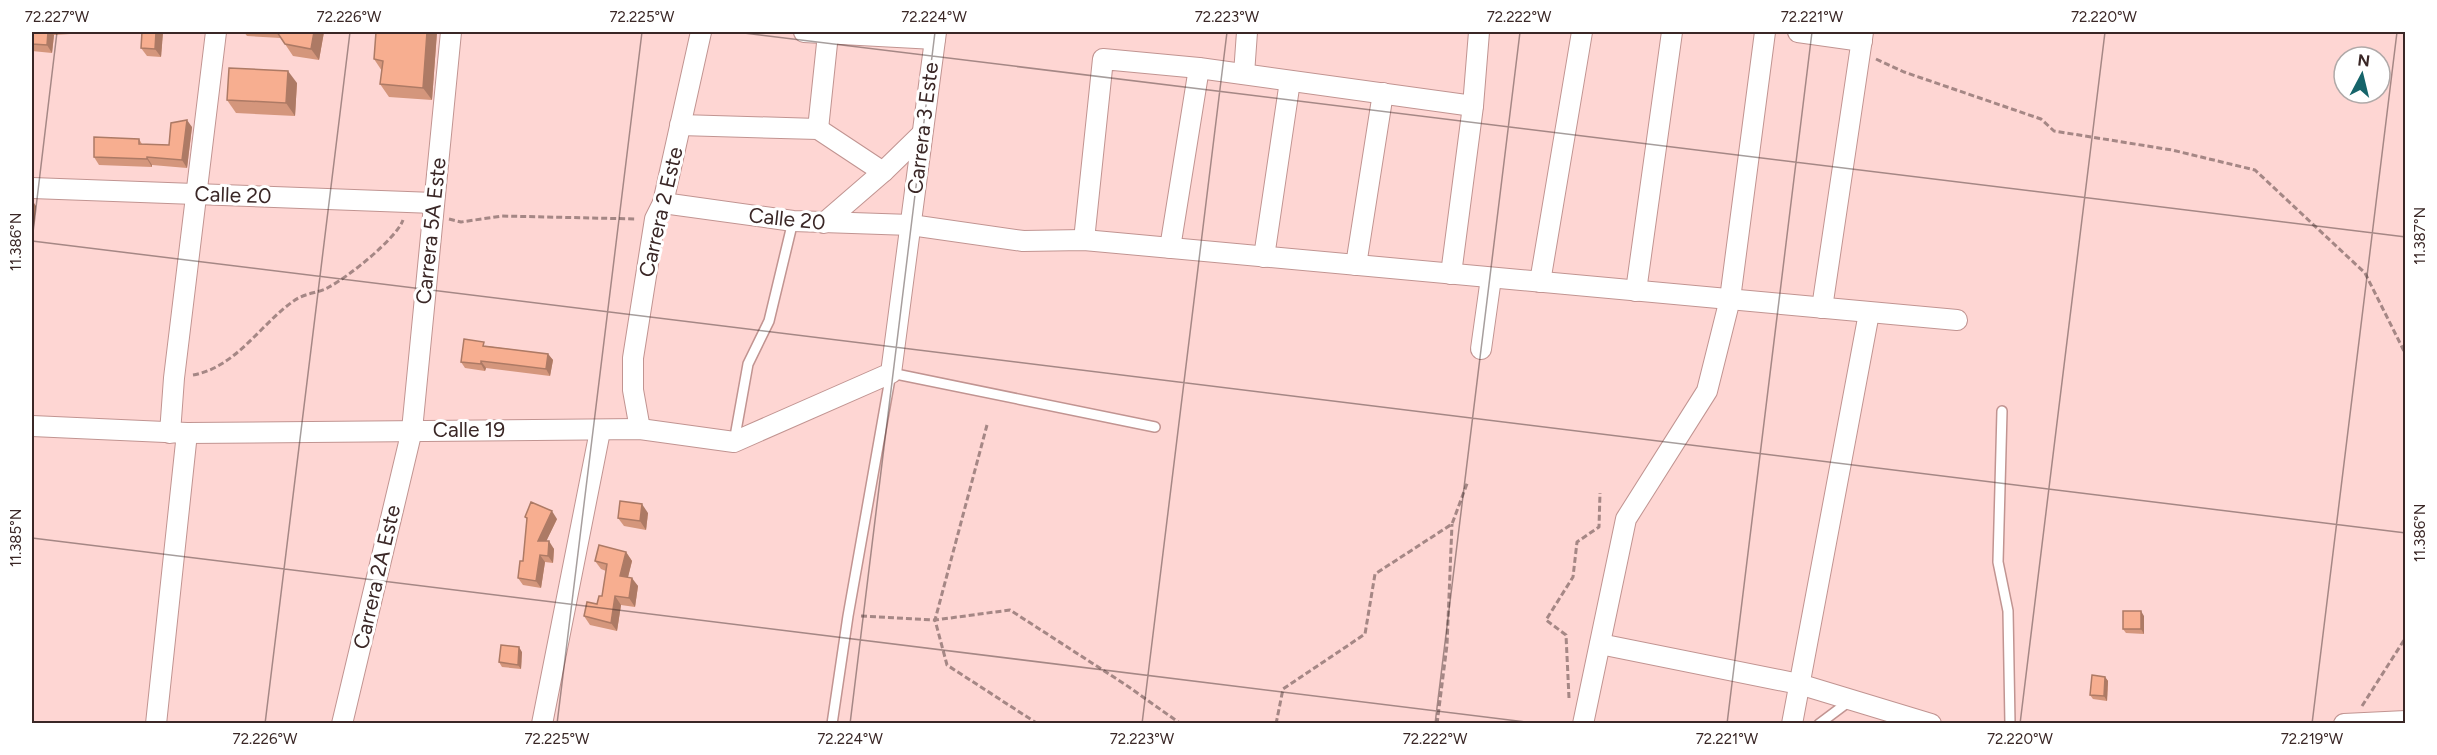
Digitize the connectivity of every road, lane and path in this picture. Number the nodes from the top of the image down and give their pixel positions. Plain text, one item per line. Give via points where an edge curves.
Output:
1 (216, 32) edge
2 (451, 32) edge
3 (701, 32) edge
4 (804, 32) edge
5 (1247, 32) edge
6 (1479, 32) edge
7 (1582, 32) edge
8 (1672, 32) edge
9 (1765, 32) edge
10 (1798, 32) edge
11 (828, 34) junction
12 (935, 35) edge
13 (1862, 41) edge
14 (1199, 68) junction
15 (1244, 74) junction
16 (1290, 81) junction
17 (1383, 93) junction
18 (1473, 106) junction
19 (680, 125) junction
20 (818, 129) junction
21 (922, 134) junction
22 (883, 172) junction
23 (32, 188) edge
24 (196, 194) junction
25 (411, 202) junction
26 (434, 209) junction
27 (659, 211) junction
28 (793, 221) junction
29 (824, 223) junction
30 (912, 225) junction
31 (1084, 240) junction
32 (1170, 248) junction
33 (1264, 257) junction
34 (1356, 265) junction
35 (1451, 274) junction
36 (1491, 278) junction
37 (1540, 282) junction
38 (1636, 291) junction
39 (1730, 300) junction
40 (1822, 308) junction
41 (1869, 313) junction
42 (1957, 320) dead end
43 (1480, 350) dead end
44 (2406, 355) edge
45 (891, 373) junction
46 (174, 378) junction
47 (2002, 411) dead end
48 (987, 425) dead end
49 (32, 426) edge
50 (1155, 427) dead end
51 (640, 429) junction
52 (412, 430) junction
53 (600, 431) junction
54 (179, 433) junction
55 (734, 442) junction
56 (1468, 481) dead end
57 (1600, 493) dead end
58 (1452, 524) junction
59 (848, 616) junction
60 (935, 620) junction
61 (2406, 637) edge
62 (1600, 644) junction
63 (1798, 684) junction
64 (1852, 700) junction
65 (1569, 701) dead end
66 (2406, 721) edge
67 (156, 723) edge
68 (342, 723) edge
69 (542, 723) edge
70 (832, 723) edge
71 (1038, 723) edge
72 (1181, 723) edge
73 (1276, 723) edge
74 (1437, 723) edge
75 (1583, 723) edge
76 (1792, 723) edge
77 (1819, 723) edge
78 (1931, 723) edge
79 (2010, 723) edge
80 (2348, 723) edge

1 - 24 street
2 - 26 street, Carrera 5A Este
3 - 19 street, Carrera 2 Este
4 - 11 street
5 - 15 street
6 - 18 street
7 - 37 street
8 - 38 street
9 - 39 street
10 - 13 street
11 - 12 street
11 - 20 street
12 - 21 street, Carrera 3 Este
13 - 40 street
13 - 44 path via 1904,72 2041,119 2054,131 2172,150 2255,170 2365,273
14 - 15 street
14 - 31 street via 1103,59
14 - 32 street
15 - 16 street
16 - 17 street
16 - 33 street
17 - 18 street
17 - 34 street
18 - 35 street
19 - 20 street
19 - 27 street, Carrera 2 Este
20 - 22 street
21 - 22 street
21 - 30 street, Carrera 3 Este
22 - 29 street
23 - 24 street, Calle 20
24 - 25 street, Calle 20
24 - 46 street
25 - 26 street, Calle 20
25 - 46 path via 400,230 387,244 329,287 297,298 250,343 209,372
26 - 27 path via 461,222 502,216
26 - 52 street, Carrera 5A Este
27 - 28 street, Calle 20
27 - 51 street, Carrera 2 Este via 633,358 633,390
28 - 29 street, Calle 20
28 - 55 lane via 769,321 748,364
29 - 30 street, Calle 20
30 - 31 street, Calle 20 via 1023,241
30 - 45 street, Carrera 3 Este
31 - 32 street, Calle 20
32 - 33 street, Calle 20
33 - 34 street, Calle 20
34 - 35 street, Calle 20
35 - 36 street, Calle 20
36 - 37 street, Calle 20
36 - 43 street
37 - 38 street, Calle 20
38 - 39 street, Calle 20
39 - 40 street, Calle 20
39 - 62 street via 1707,392 1626,519
40 - 41 street, Calle 20
41 - 42 street, Calle 20
41 - 63 street
45 - 50 lane
45 - 55 street
45 - 59 lane
46 - 54 street
47 - 79 lane via 1998,562 2008,611
48 - 60 path
49 - 54 street, Calle 19
51 - 53 street, Calle 19
51 - 55 street, Calle 19
52 - 53 street, Calle 19
52 - 54 street, Calle 19
52 - 68 street, Carrera 2A Este
53 - 69 street
54 - 67 street
56 - 58 path
57 - 65 path via 1599,527 1577,542 1573,577 1546,620 1566,635
58 - 73 path via 1375,574 1365,634 1283,689
58 - 74 path via 1447,645
59 - 60 path
59 - 70 lane
60 - 71 path via 947,665
60 - 72 path via 1010,610
61 - 80 path
62 - 63 street
62 - 75 street
63 - 64 street
63 - 76 street
64 - 77 lane
64 - 78 street
66 - 80 street

